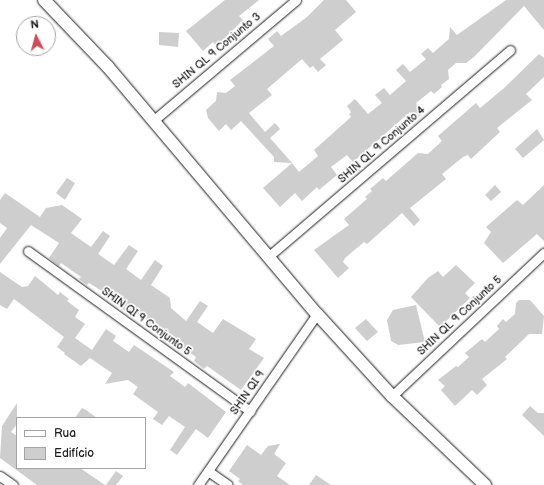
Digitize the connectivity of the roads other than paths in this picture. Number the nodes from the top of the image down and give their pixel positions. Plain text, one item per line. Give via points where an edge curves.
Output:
1 (44, 0) edge
2 (296, 0) edge
3 (510, 50) dead end
4 (154, 120) junction
5 (28, 251) dead end
6 (544, 253) edge
7 (269, 256) junction
8 (317, 314) junction
9 (392, 396) junction
10 (250, 411) junction
11 (208, 472) junction
12 (0, 476) edge
13 (13, 485) edge
14 (198, 485) edge
15 (228, 485) edge
16 (485, 485) edge

1 - 4 street
2 - 4 street, SHIN QL 9 Conjunto 3
3 - 7 street, SHIN QL 9 Conjunto 4
4 - 7 street
5 - 10 street, SHIN QI 9 Conjunto 5
6 - 9 street, SHIN QL 9 Conjunto 5
7 - 8 street
8 - 9 street
8 - 10 street, SHIN QI 9
9 - 16 street
10 - 11 street, SHIN QI 9
11 - 14 street, SHIN QI 9
11 - 15 street
12 - 13 street

